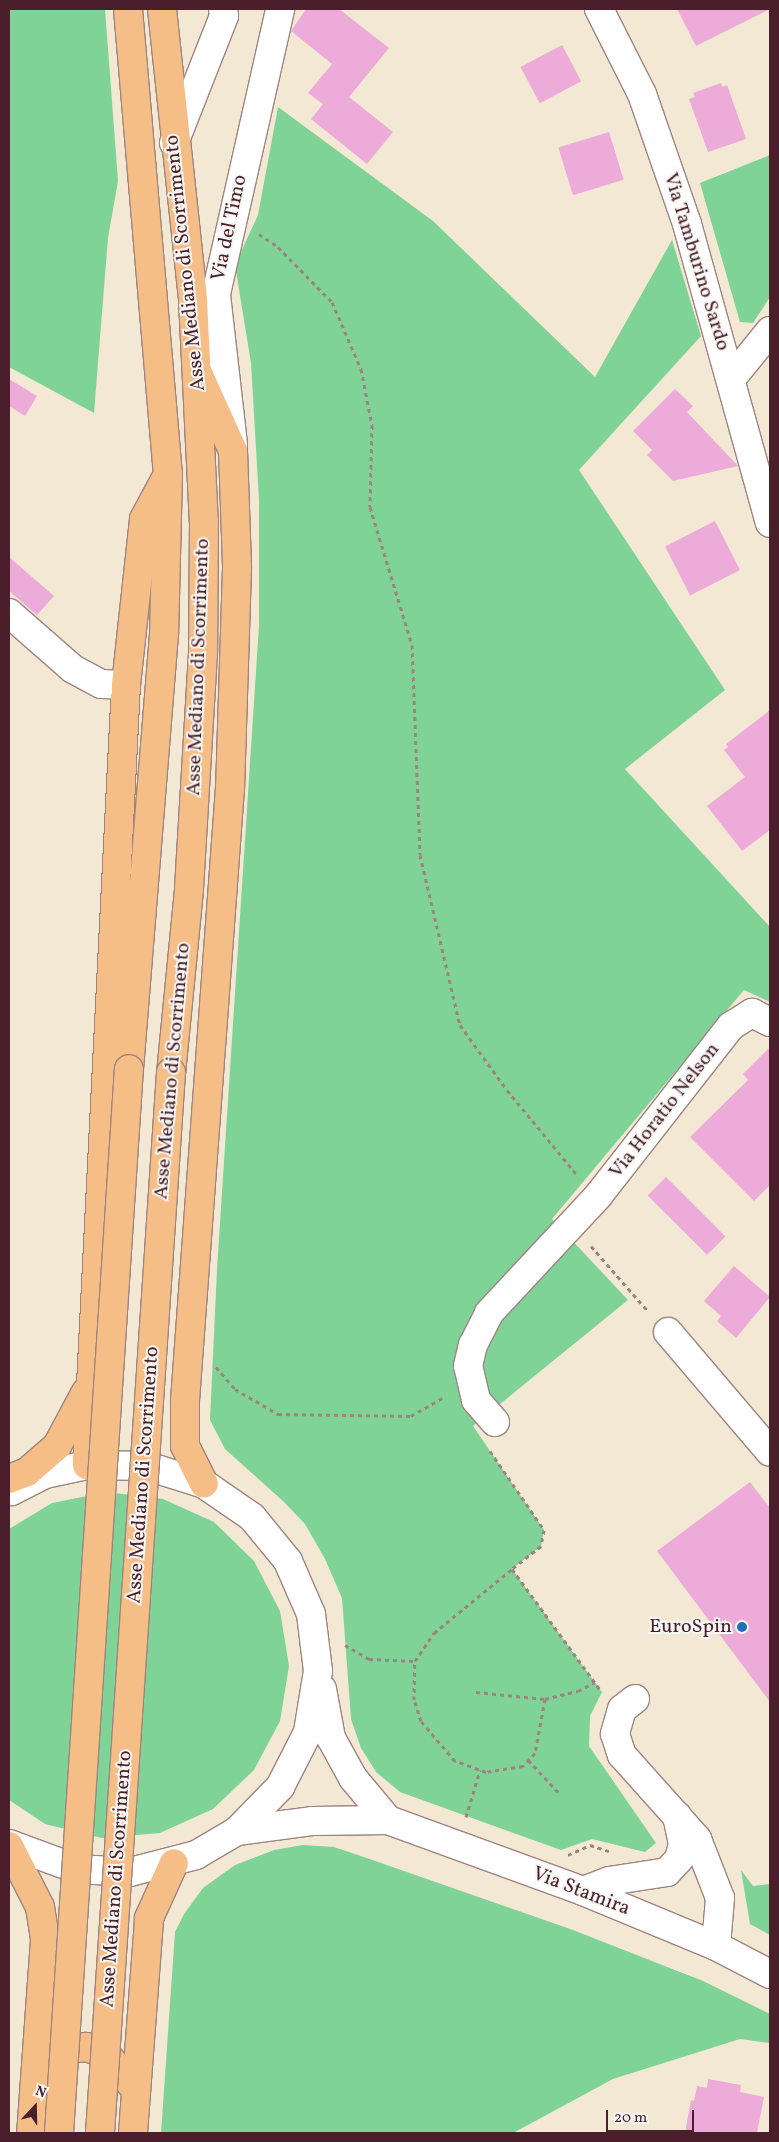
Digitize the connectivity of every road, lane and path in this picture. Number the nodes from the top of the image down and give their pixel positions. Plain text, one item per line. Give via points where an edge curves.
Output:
1 (128, 9) edge
2 (162, 9) edge
3 (223, 9) edge
4 (280, 9) edge
5 (598, 9) edge
6 (174, 143) junction
7 (232, 216) junction
8 (770, 331) edge
9 (198, 373) junction
10 (731, 379) junction
11 (233, 451) junction
12 (168, 474) junction
13 (770, 523) edge
14 (9, 614) edge
15 (126, 686) junction
16 (761, 1017) edge
17 (585, 1212) junction
18 (668, 1332) joint
19 (212, 1362) dead end
20 (92, 1377) junction
21 (472, 1381) junction
22 (495, 1422) joint
23 (770, 1452) edge
24 (86, 1465) junction
25 (9, 1479) edge
26 (204, 1484) junction
27 (9, 1492) edge
28 (512, 1569) junction
29 (341, 1651) dead end
30 (415, 1661) junction
31 (318, 1671) junction
32 (595, 1682) junction
33 (476, 1692) dead end
34 (545, 1699) junction
35 (634, 1699) dead end
36 (598, 1700) dead end
37 (528, 1760) junction
38 (480, 1770) junction
39 (561, 1795) dead end
40 (677, 1815) junction
41 (388, 1820) junction
42 (464, 1823) dead end
43 (237, 1831) junction
44 (9, 1845) edge
45 (615, 1853) dead end
46 (563, 1857) dead end
47 (174, 1863) junction
48 (583, 1891) junction
49 (716, 1946) junction
50 (770, 1974) edge
51 (37, 2075) junction
52 (136, 2090) junction
53 (31, 2133) edge
54 (59, 2133) edge
55 (100, 2133) edge
56 (133, 2133) edge

1 - 12 highway, Asse Mediano di Scorrimento
2 - 6 highway, Asse Mediano di Scorrimento
3 - 6 street via 224,16
4 - 7 street, Via del Timo
5 - 10 street, Via Tamburino Sardo via 642,94 687,224
6 - 9 highway, Asse Mediano di Scorrimento
7 - 11 street, Via del Timo via 216,294
7 - 17 path via 278,247 332,302 361,368 372,425 370,507 412,645 420,855 460,1025 564,1162
8 - 10 street
9 - 11 highway
9 - 55 highway, Asse Mediano di Scorrimento, bridge via 204,522 203,653 189,890 171,1072
10 - 13 street, Via Tamburino Sardo
11 - 26 highway via 237,568 230,788 185,1401 185,1446
12 - 15 highway via 144,519
12 - 54 highway, Asse Mediano di Scorrimento, bridge via 164,634 129,1069
14 - 15 street via 73,669 101,684
15 - 20 highway
16 - 17 street, Via Horatio Nelson via 731,1026
17 - 18 path via 604,1263
17 - 21 street, Via Horatio Nelson via 489,1313 473,1346 468,1366
18 - 23 street
19 - 21 path via 235,1389 278,1414 411,1416
20 - 24 highway
20 - 25 highway via 78,1412 57,1446 27,1472
21 - 22 street, Via Horatio Nelson via 476,1400
22 - 28 path via 479,1435 544,1530 541,1546
24 - 26 street via 147,1466
24 - 27 street via 45,1474
26 - 31 street via 252,1517 288,1561 311,1614
28 - 30 path via 434,1633
28 - 32 path
29 - 30 path via 341,1642 369,1659
30 - 38 path via 414,1700 420,1721 455,1761
31 - 41 street via 331,1738 353,1778
31 - 43 street via 308,1732 292,1764 280,1787
32 - 34 path via 578,1691
32 - 36 path via 602,1692
33 - 34 path
34 - 37 path via 535,1753
35 - 40 street via 622,1709 615,1734 622,1755
37 - 38 path via 523,1766 486,1772
37 - 39 path
38 - 42 path
40 - 48 street via 683,1844 679,1859 667,1872 609,1881
40 - 49 street via 697,1839 720,1898
41 - 43 street, Via Stamira via 313,1821
41 - 48 street, Via Stamira
43 - 47 street via 196,1855
44 - 47 street via 77,1869 130,1872
44 - 51 highway via 40,1907 44,1940
45 - 46 path via 590,1845
47 - 52 highway via 149,1918
48 - 49 street, Via Stamira
49 - 50 street, Via Stamira
51 - 52 highway via 66,2050 86,2047 106,2054
51 - 53 highway
52 - 56 highway

